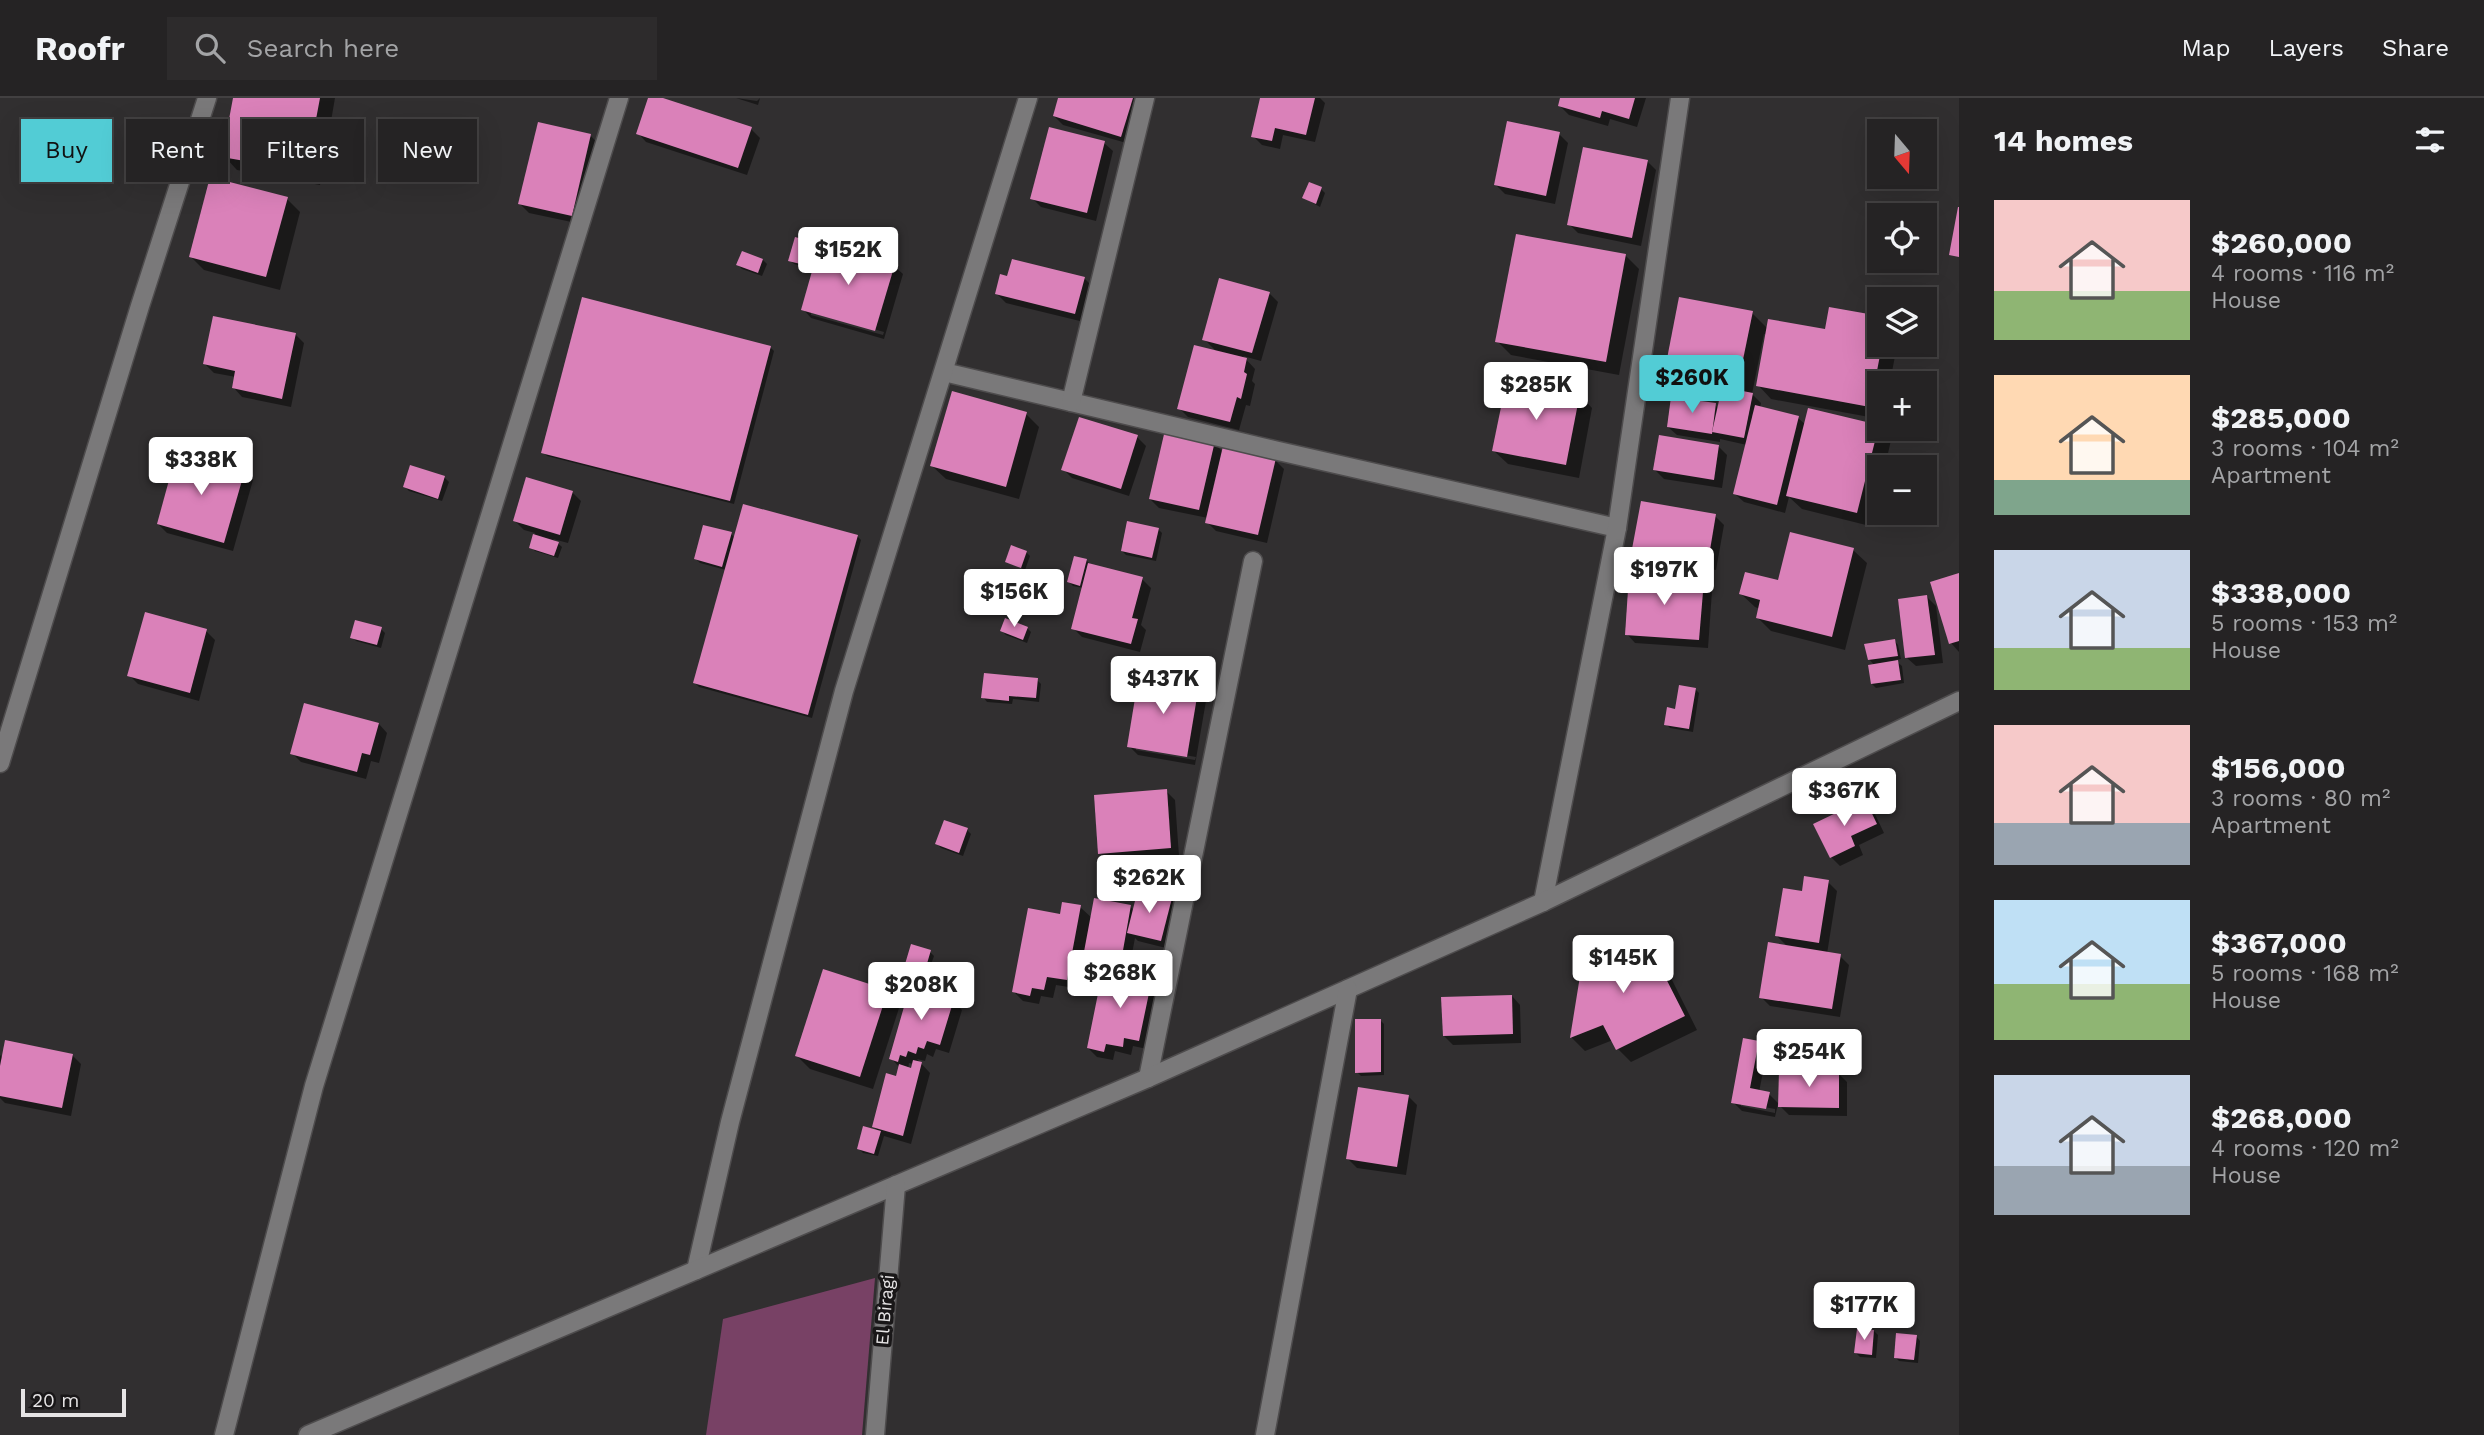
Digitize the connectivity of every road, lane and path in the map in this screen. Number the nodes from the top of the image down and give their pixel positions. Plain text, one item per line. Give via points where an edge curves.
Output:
1 (206, 98) edge
2 (619, 98) edge
3 (1028, 98) edge
4 (1144, 98) edge
5 (1680, 98) edge
6 (944, 372) junction
7 (1071, 402) junction
8 (1617, 528) junction
9 (1253, 561) dead end
10 (1959, 701) edge
11 (0, 762) edge
12 (1543, 902) junction
13 (1348, 989) junction
14 (1148, 1078) junction
15 (896, 1185) junction
16 (696, 1270) junction
17 (224, 1435) edge
18 (308, 1435) edge
19 (874, 1435) edge
20 (1265, 1435) edge

1 - 11 street
2 - 17 street via 314,1086
3 - 6 street
4 - 7 street
5 - 8 street
6 - 7 street
6 - 16 street via 844,691 730,1122
7 - 8 street
8 - 12 street
9 - 14 street
10 - 12 street
12 - 13 street
13 - 14 street
13 - 20 street
14 - 15 street
15 - 16 street
15 - 19 street, El Biragi
16 - 18 street

